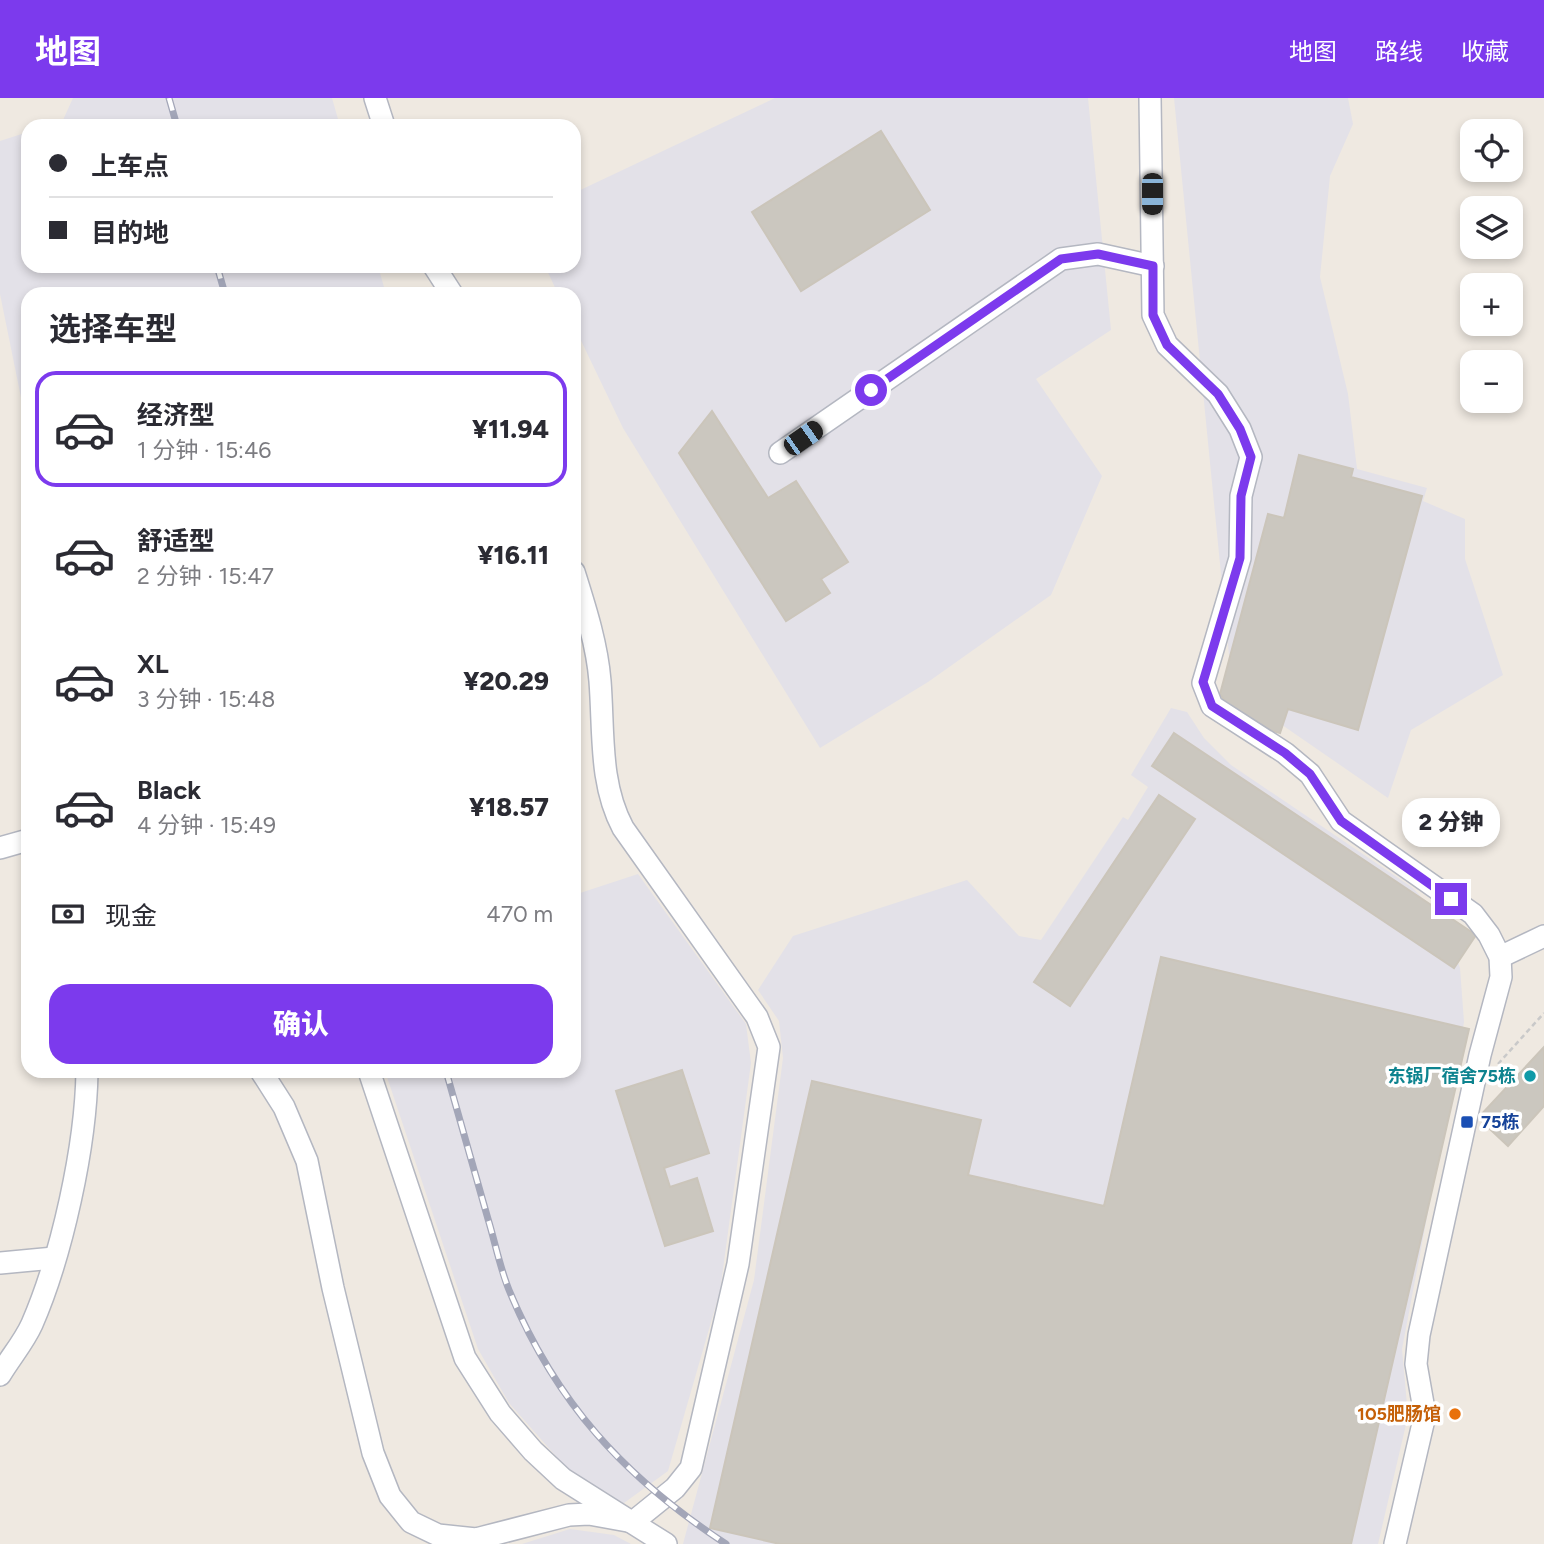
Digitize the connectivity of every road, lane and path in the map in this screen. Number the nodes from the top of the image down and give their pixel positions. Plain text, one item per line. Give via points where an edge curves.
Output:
1 (375, 98) edge
2 (1150, 98) edge
3 (382, 119) edge
4 (1153, 266) junction
5 (780, 453) dead end
6 (581, 594) edge
7 (21, 841) edge
8 (0, 848) edge
9 (1544, 936) edge
10 (1500, 957) junction
11 (1544, 1013) edge
12 (87, 1078) edge
13 (265, 1078) edge
14 (371, 1078) edge
15 (1472, 1093) junction
16 (54, 1258) junction
17 (0, 1264) edge
18 (0, 1374) edge
19 (633, 1522) junction
20 (666, 1544) edge
21 (1395, 1544) edge

1 - 3 street
2 - 4 street
4 - 5 street via 1098,254 1061,259
4 - 10 street via 1153,315 1167,345 1218,394 1251,457 1241,496 1240,558 1203,682 1212,706 1310,774 1341,821 1473,914
6 - 19 street via 600,679 611,806 757,1017 769,1047 738,1265 691,1468 675,1488
7 - 8 street
9 - 10 street
10 - 15 street via 1501,977
11 - 15 path
12 - 16 street via 83,1144
13 - 19 street via 284,1107 307,1161 373,1454 390,1496 411,1522 438,1535 475,1539 569,1515
14 - 19 street via 465,1358 500,1413 533,1451 563,1479
15 - 21 street via 1419,1335 1416,1364 1425,1415
16 - 17 street
16 - 18 street via 32,1326
19 - 20 street

